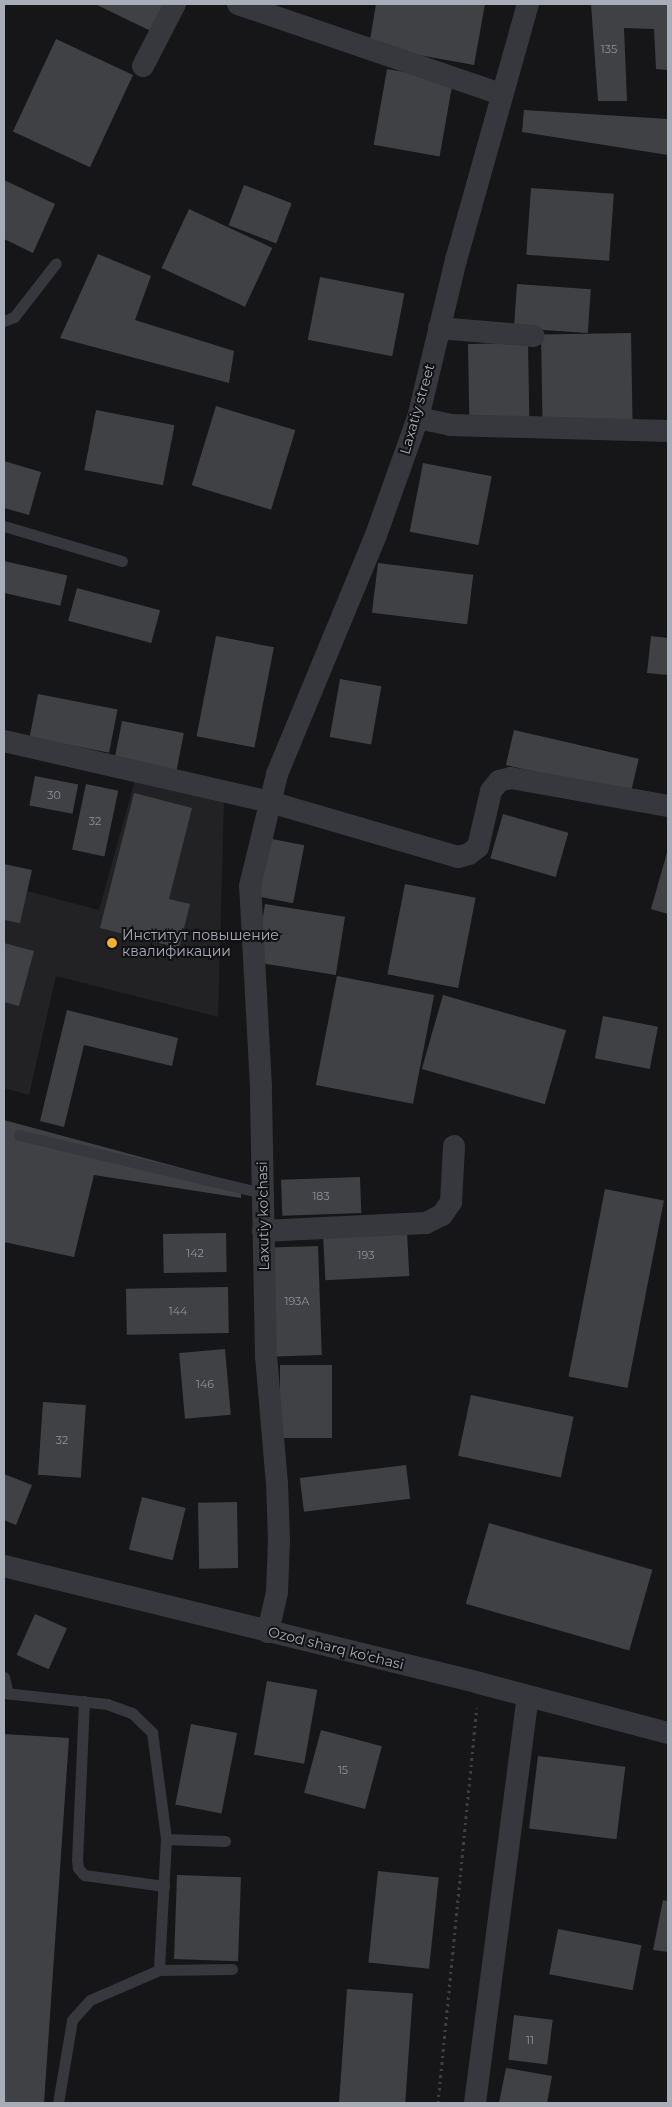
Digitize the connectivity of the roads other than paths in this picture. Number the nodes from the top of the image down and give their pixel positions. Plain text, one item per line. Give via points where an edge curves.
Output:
1 (174, 4) edge
2 (238, 4) edge
3 (528, 4) edge
4 (143, 66) dead end
5 (501, 94) junction
6 (56, 263) dead end
7 (4, 321) edge
8 (439, 328) junction
9 (534, 336) dead end
10 (418, 418) junction
11 (668, 431) edge
12 (4, 526) edge
13 (122, 562) dead end
14 (4, 741) edge
15 (270, 802) junction
16 (668, 806) edge
17 (19, 1135) dead end
18 (454, 1146) dead end
19 (263, 1193) junction
20 (263, 1232) junction
21 (4, 1566) edge
22 (268, 1632) junction
23 (4, 1677) edge
24 (6, 1693) edge
25 (528, 1696) junction
26 (84, 1701) junction
27 (668, 1733) edge
28 (166, 1839) junction
29 (225, 1841) dead end
30 (164, 1886) junction
31 (232, 1969) dead end
32 (159, 1970) junction
33 (58, 2103) edge
34 (475, 2103) edge

1 - 4 street
2 - 5 street
3 - 5 street, Laxatiy street
5 - 8 street, Laxatiy street
6 - 7 lane via 14,318
8 - 9 street
8 - 10 street, Laxatiy street
10 - 11 street via 450,425
10 - 15 street, Laxatiy street via 376,535 277,774
12 - 13 lane
14 - 15 street
15 - 16 street via 458,857 478,847 491,792 499,782 511,778
15 - 19 street, Laxutiy ko'chasi via 250,886 262,1087
17 - 19 lane
18 - 20 street via 451,1202 442,1215 426,1223
19 - 20 street, Laxutiy ko'chasi
20 - 22 street, Laxutiy ko'chasi via 266,1356 279,1540 277,1592
21 - 22 street, Ozod sharq ko'chasi
22 - 25 street, Ozod sharq ko'chasi
23 - 24 lane
24 - 26 lane
25 - 27 street, Ozod sharq ko'chasi
25 - 34 street
26 - 28 lane via 107,1704 132,1713 152,1732
26 - 30 lane via 78,1868 84,1875
28 - 29 lane
28 - 30 lane
30 - 32 lane
31 - 32 lane
32 - 33 lane via 90,2000 72,2020

